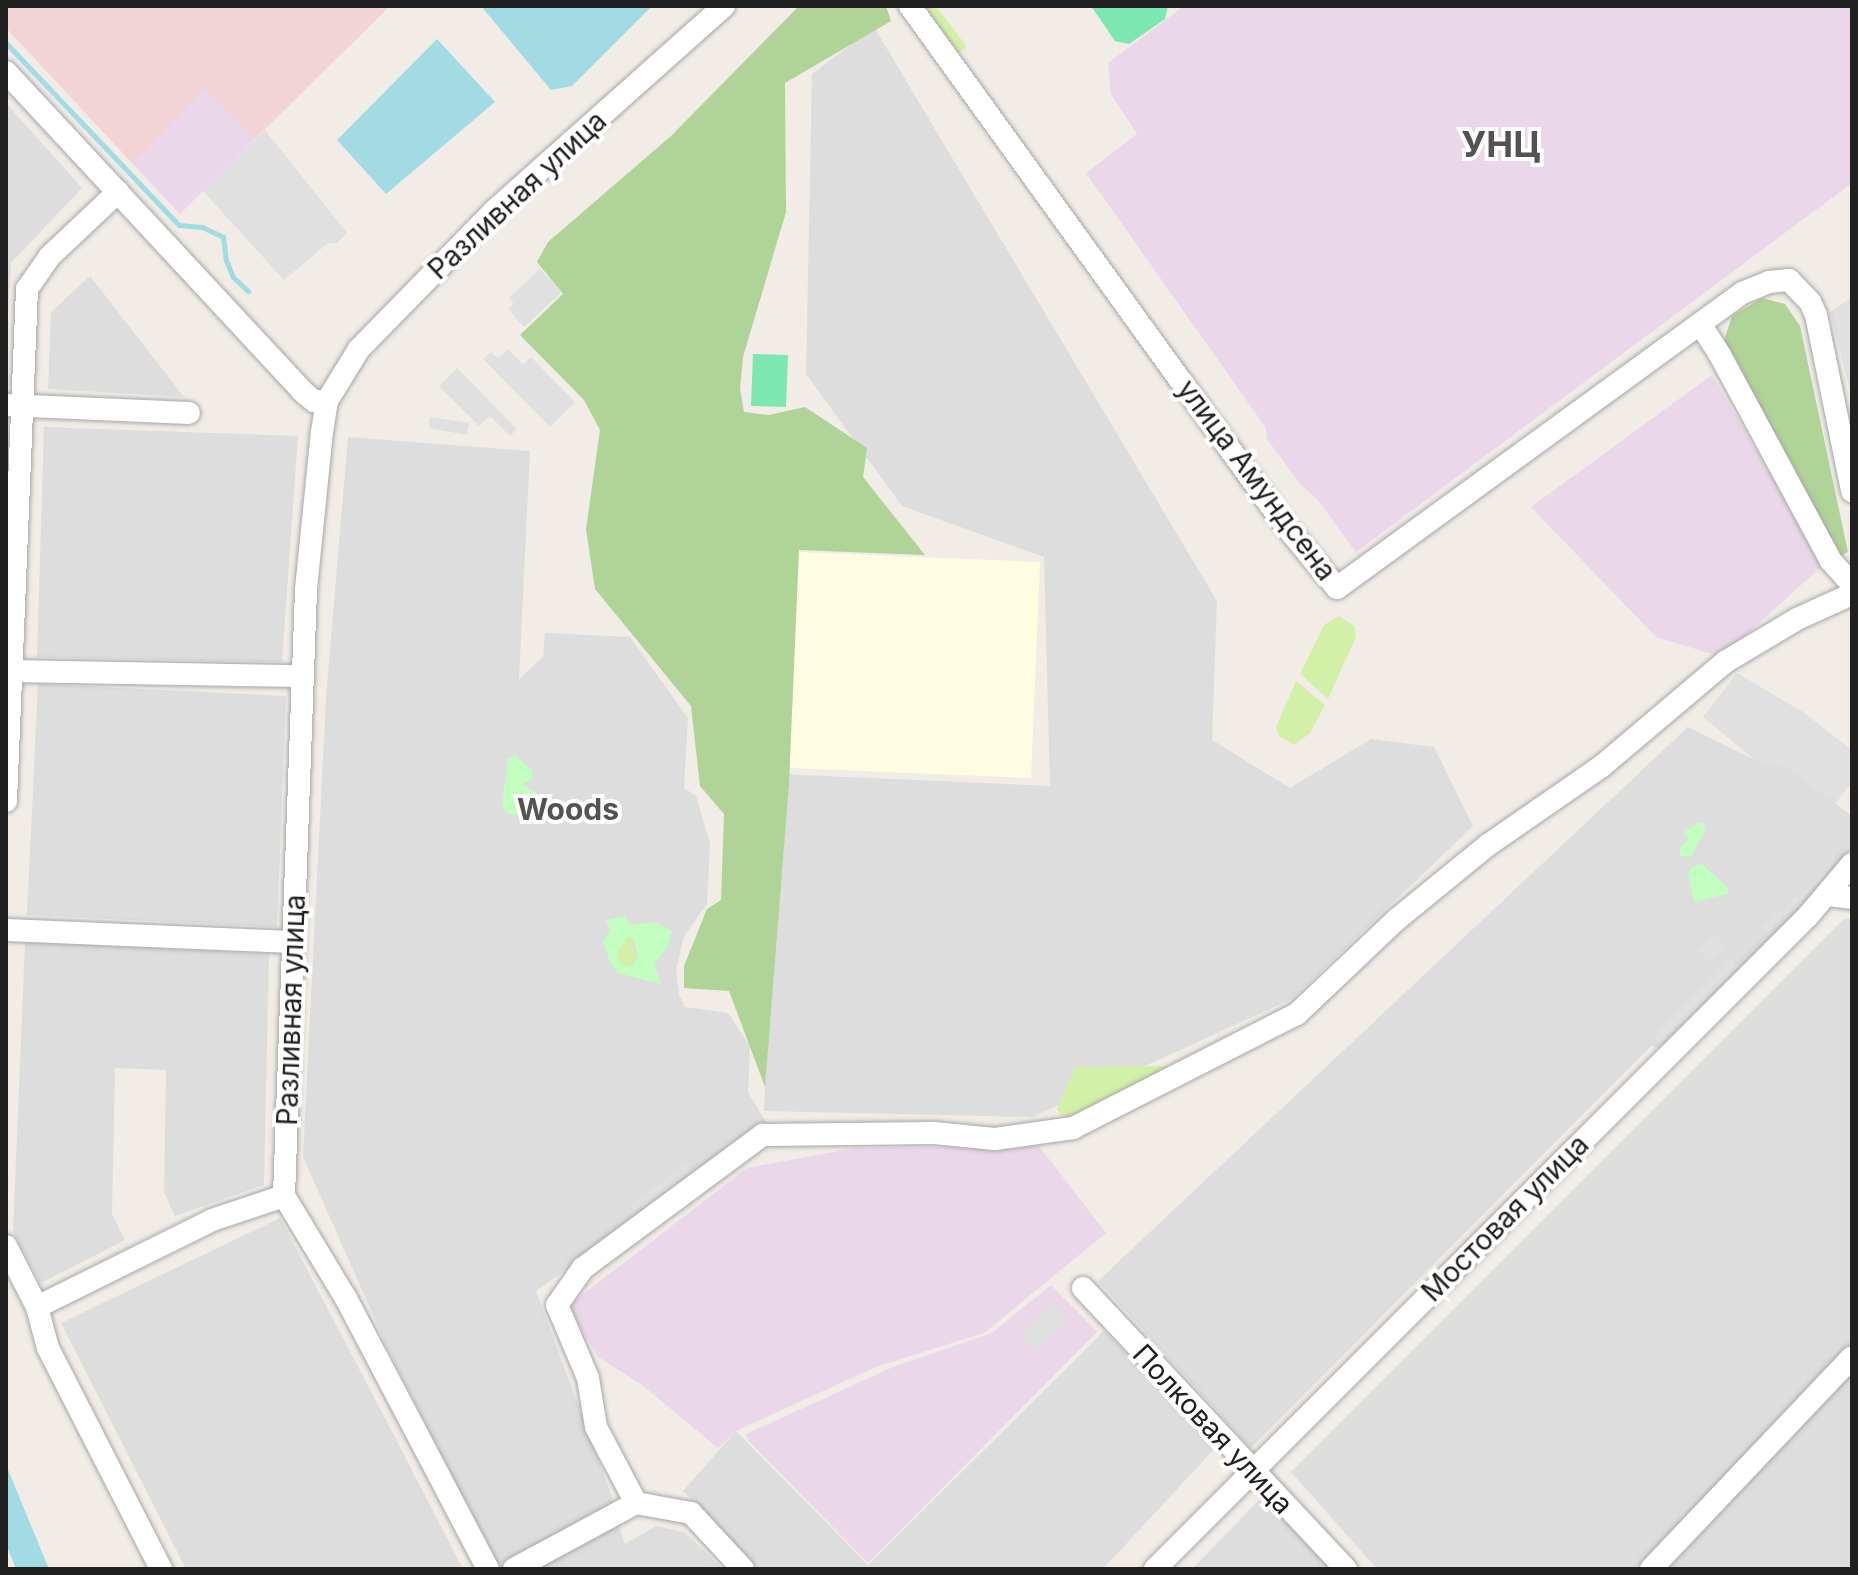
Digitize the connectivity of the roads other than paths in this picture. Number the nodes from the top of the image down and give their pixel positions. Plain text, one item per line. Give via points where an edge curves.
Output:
1 (724, 6) edge
2 (910, 6) edge
3 (6, 72) edge
4 (118, 192) junction
5 (1700, 324) junction
6 (327, 401) junction
7 (14, 405) edge
8 (189, 413) dead end
9 (1852, 491) edge
10 (1852, 584) edge
11 (1852, 594) edge
12 (9, 671) edge
13 (303, 676) junction
14 (6, 801) edge
15 (1852, 864) edge
16 (1828, 895) junction
17 (1852, 898) edge
18 (6, 930) edge
19 (294, 942) junction
20 (284, 1196) junction
21 (6, 1246) edge
22 (1083, 1288) dead end
23 (37, 1307) junction
24 (1852, 1357) edge
25 (1253, 1471) junction
26 (636, 1503) junction
27 (161, 1569) edge
28 (488, 1569) edge
29 (514, 1569) edge
30 (743, 1569) edge
31 (1155, 1569) edge
32 (1346, 1569) edge
33 (1651, 1569) edge

1 - 6 street, Разливная улица via 494,211 359,349
2 - 5 street, улица Амундсена via 1284,524 1337,588
3 - 4 street
4 - 6 street via 302,391 314,401
4 - 7 street via 49,257 27,289
5 - 9 street, улица Амундсена via 1742,293 1769,282 1789,280 1810,302
5 - 10 street via 1831,561
6 - 13 street, Разливная улица via 306,589
7 - 8 street
7 - 12 street
11 - 26 street via 1725,662 1602,766 1488,845 1419,901 1297,1014 1073,1128 995,1139 934,1133 763,1135 583,1268 557,1305 588,1378 596,1427
12 - 13 street
12 - 14 street
13 - 19 street, Разливная улица
15 - 16 street, Мостовая улица
16 - 17 street
16 - 25 street, Мостовая улица
18 - 19 street
19 - 20 street, Разливная улица
20 - 23 street via 212,1220
20 - 28 street via 345,1297
21 - 23 street
22 - 25 street, Полковая улица
23 - 27 street via 48,1348
24 - 33 street
25 - 31 street, Мостовая улица
25 - 32 street, Полковая улица
26 - 29 street
26 - 30 street via 691,1513

